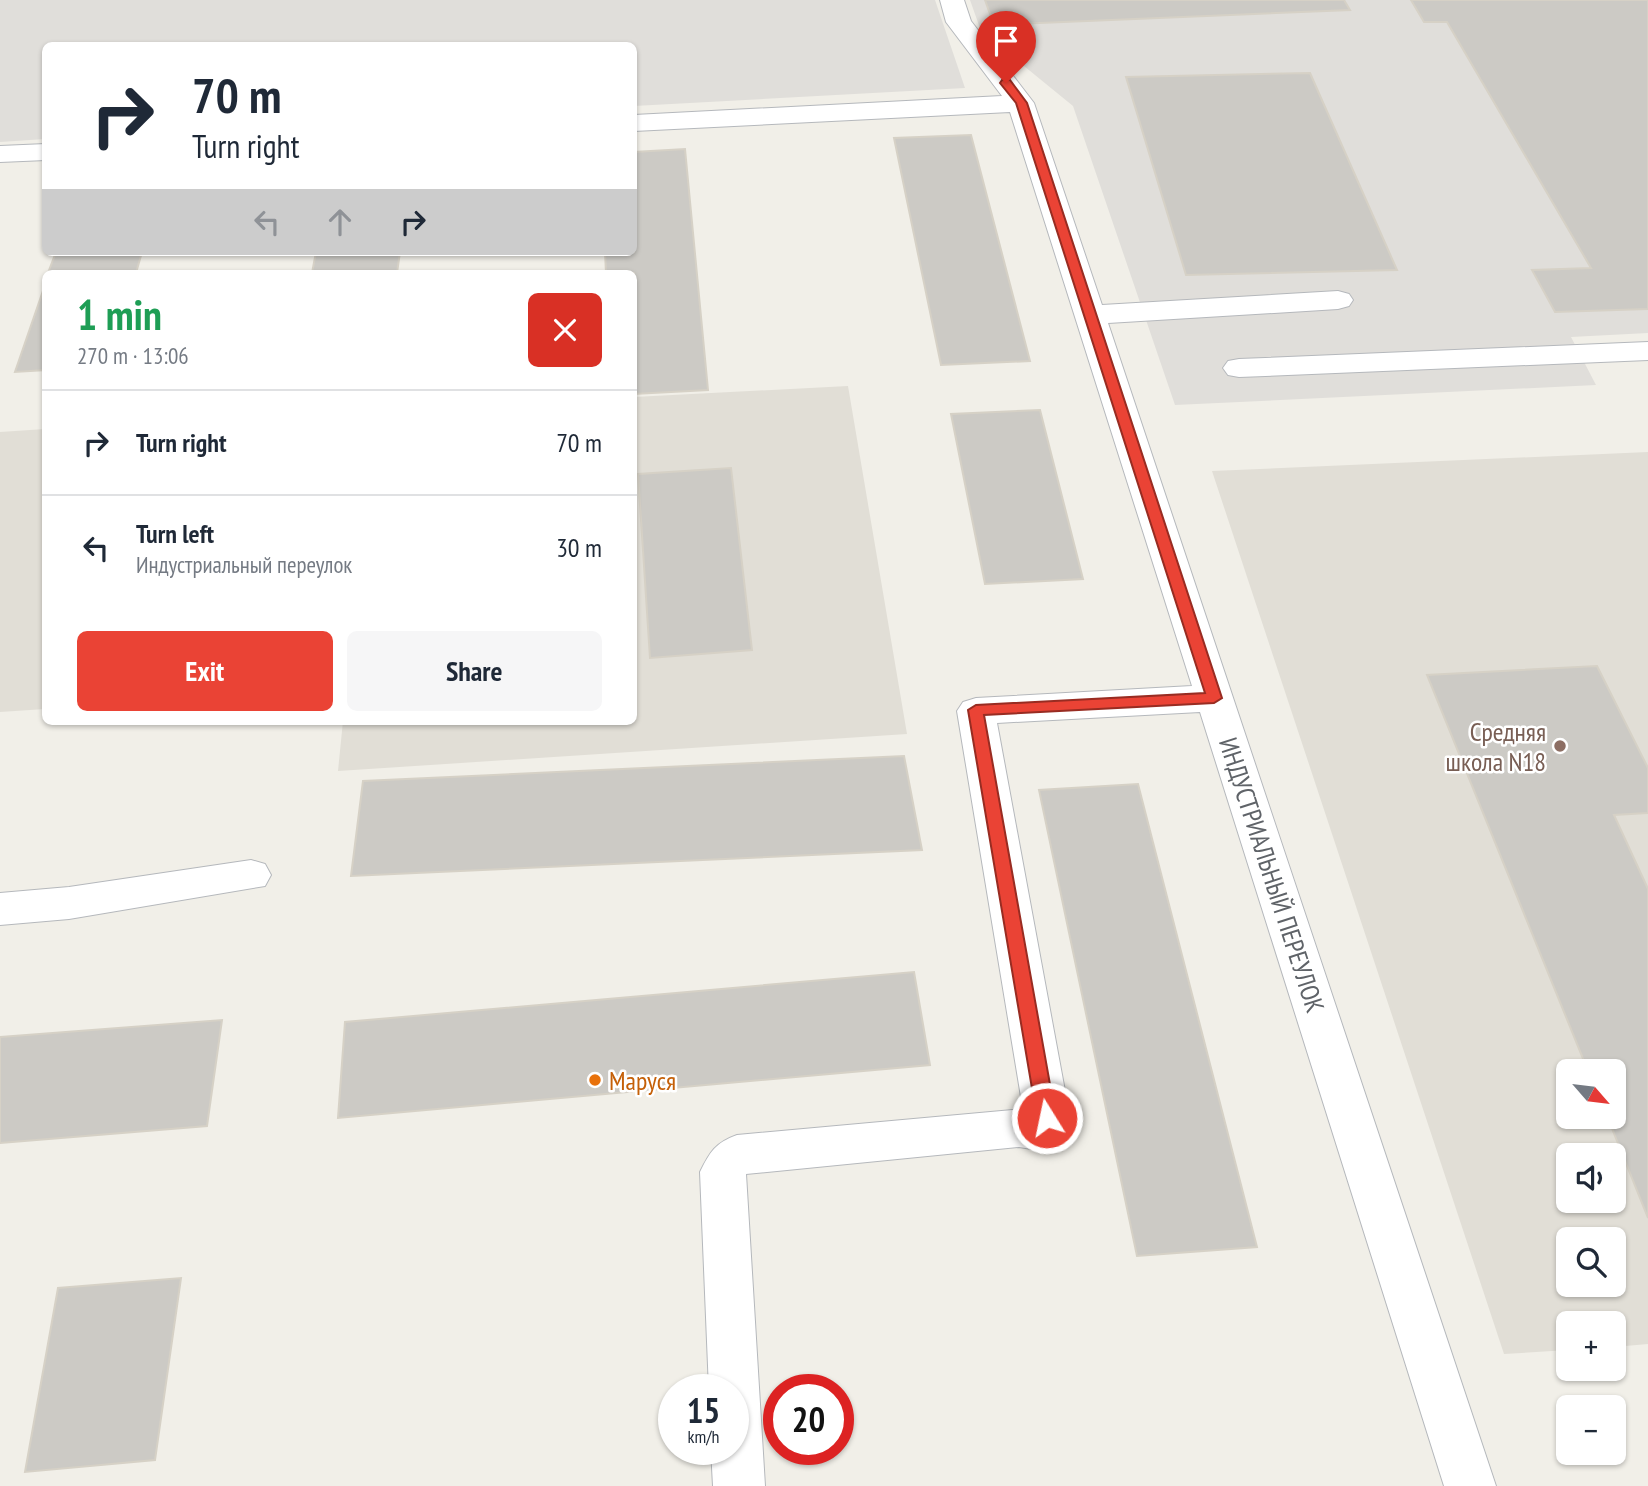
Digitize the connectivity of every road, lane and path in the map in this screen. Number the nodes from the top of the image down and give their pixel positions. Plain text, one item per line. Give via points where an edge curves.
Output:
1 (952, 0) edge
2 (1021, 103) junction
3 (637, 122) edge
4 (42, 152) edge
5 (0, 154) edge
6 (1338, 300) dead end
7 (1090, 316) junction
8 (1648, 351) edge
9 (1239, 368) dead end
10 (1214, 698) junction
11 (251, 875) dead end
12 (0, 909) edge
13 (739, 1486) edge
14 (1470, 1486) edge

1 - 2 street, ИНДУСТРИАЛЬНЫЙ ПЕРЕУЛОК via 959,22
2 - 3 street
2 - 7 street, ИНДУСТРИАЛЬНЫЙ ПЕРЕУЛОК
4 - 5 street
6 - 7 street
7 - 10 street, ИНДУСТРИАЛЬНЫЙ ПЕРЕУЛОК
8 - 9 street
10 - 13 street via 976,710 1047,1118 1038,1131 1019,1128 737,1155 728,1162 723,1172
10 - 14 street, ИНДУСТРИАЛЬНЫЙ ПЕРЕУЛОК
11 - 12 street

